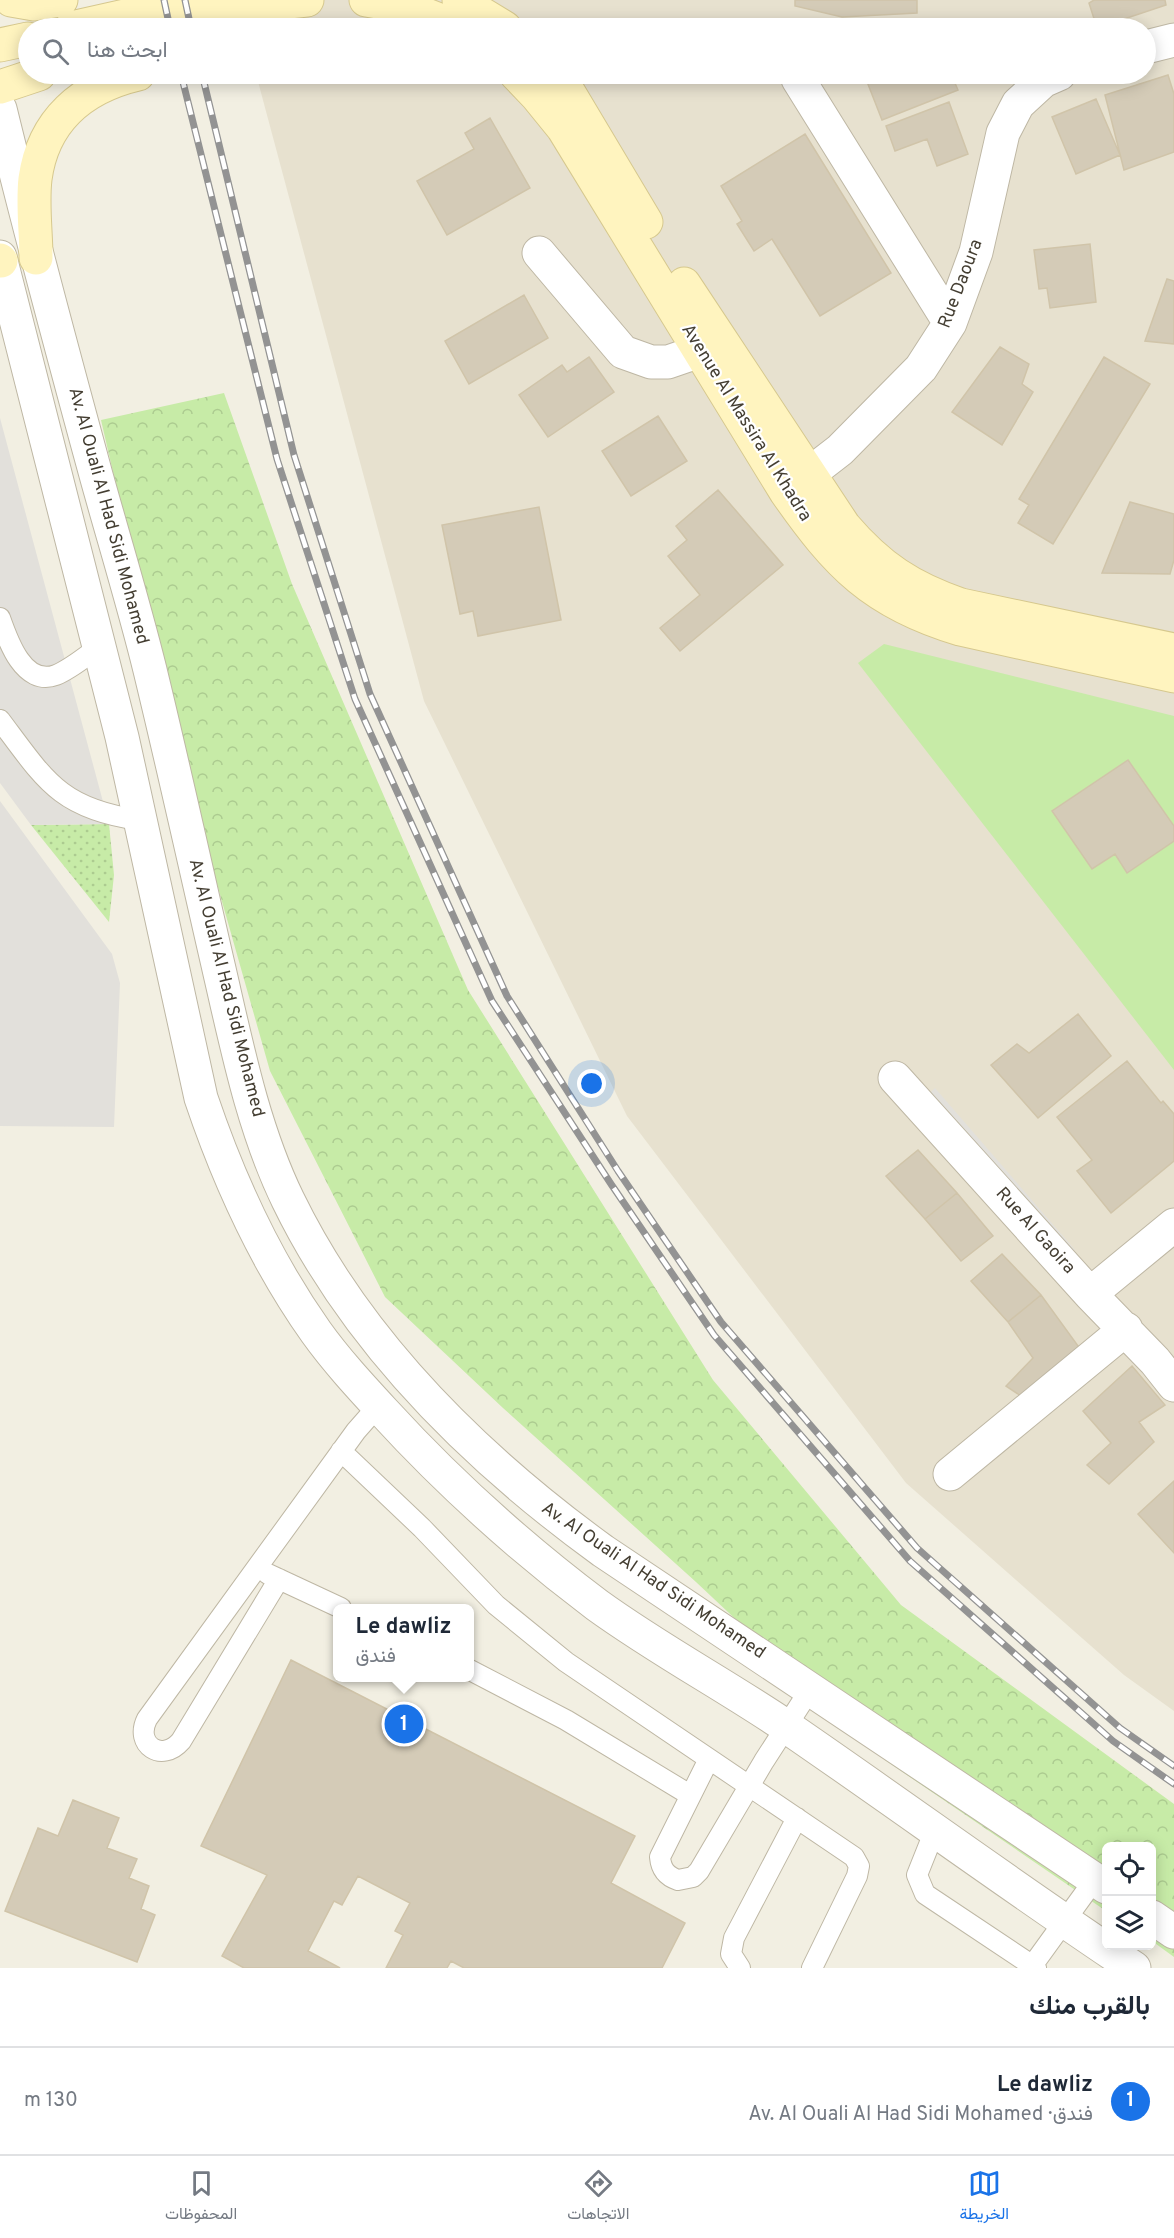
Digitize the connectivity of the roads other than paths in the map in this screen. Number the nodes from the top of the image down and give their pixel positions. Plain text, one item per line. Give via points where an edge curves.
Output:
1 (11, 0) edge
2 (61, 0) edge
3 (197, 0) edge
4 (366, 0) edge
5 (459, 0) edge
6 (289, 10) edge
7 (116, 18) edge
8 (200, 18) edge
9 (434, 18) edge
10 (489, 18) edge
11 (1174, 40) edge
12 (18, 41) edge
13 (1156, 44) edge
14 (0, 45) edge
15 (18, 81) edge
16 (107, 84) edge
17 (525, 84) edge
18 (561, 84) edge
19 (801, 84) edge
20 (1040, 84) edge
21 (0, 87) edge
22 (0, 109) edge
23 (539, 253) dead end
24 (36, 258) junction
25 (0, 259) edge
26 (950, 323) junction
27 (700, 351) junction
28 (797, 483) junction
29 (0, 618) edge
30 (99, 647) junction
31 (1174, 650) edge
32 (1174, 676) edge
33 (0, 720) edge
34 (139, 820) junction
35 (896, 1078) dead end
36 (1174, 1225) edge
37 (1090, 1294) junction
38 (1126, 1329) junction
39 (1168, 1363) edge
40 (378, 1406) junction
41 (341, 1451) junction
42 (950, 1474) dead end
43 (255, 1568) junction
44 (279, 1579) junction
45 (333, 1604) edge
46 (474, 1672) edge
47 (811, 1688) junction
48 (786, 1726) junction
49 (709, 1759) junction
50 (749, 1785) junction
51 (690, 1795) junction
52 (797, 1818) junction
53 (935, 1830) junction
54 (1101, 1883) edge
55 (1156, 1920) edge
56 (1065, 1921) junction
57 (1174, 1932) edge
58 (1125, 1960) edge
59 (1034, 1967) edge
60 (740, 1968) edge
61 (812, 1968) edge

1 - 2 main road via 34,4
3 - 7 main road
4 - 9 main road
5 - 10 main road
6 - 8 main road
11 - 13 street
12 - 14 main road
15 - 21 main road
16 - 24 main road via 68,108 40,156 35,181
17 - 27 main road, Avenue Al Massira Al Khadra via 563,128
18 - 28 main road, Avenue Al Massira Al Khadra via 587,122
19 - 26 street
20 - 26 street, Rue Daoura via 1018,104 1003,133 976,252
22 - 24 street, Av. Al Ouali Al Had Sidi Mohamed
23 - 27 street via 623,352 651,362 668,362
24 - 47 street, Av. Al Ouali Al Had Sidi Mohamed via 149,665 247,1089 287,1198 317,1253 378,1343 501,1472 603,1551
25 - 30 street
26 - 28 street, Rue Daoura via 921,368 840,450
27 - 28 main road, Avenue Al Massira Al Khadra
28 - 31 main road, Avenue Al Massira Al Khadra via 884,567 934,596
28 - 32 main road, Avenue Al Massira Al Khadra via 807,522 832,552 859,579 906,610 960,629
29 - 30 lane via 24,667 36,675 56,675
30 - 34 street
33 - 34 lane via 40,774 70,800 114,817
34 - 40 street via 201,1098 217,1147 261,1243 288,1290 318,1335
35 - 37 street, Rue Al Gaoira
36 - 37 street
37 - 38 street, Rue Al Gaoira
38 - 39 street, Rue Al Gaoira
38 - 42 street
40 - 41 lane
40 - 48 street via 444,1475 536,1558 664,1650
41 - 43 lane
41 - 49 lane via 529,1634
43 - 44 lane
43 - 44 lane via 147,1719 143,1735 152,1748 168,1751 181,1741
44 - 45 lane
46 - 51 lane via 566,1720
47 - 48 lane
47 - 54 street, Av. Al Ouali Al Had Sidi Mohamed
48 - 50 lane
48 - 53 street
49 - 50 lane
49 - 51 lane
50 - 51 lane via 699,1872 678,1880 664,1872 660,1857
50 - 52 lane
52 - 60 lane via 734,1938 731,1954
52 - 61 lane via 854,1857 859,1866
53 - 56 street
53 - 59 lane via 917,1875 925,1894
54 - 56 lane
55 - 57 street
56 - 58 street
56 - 59 lane

